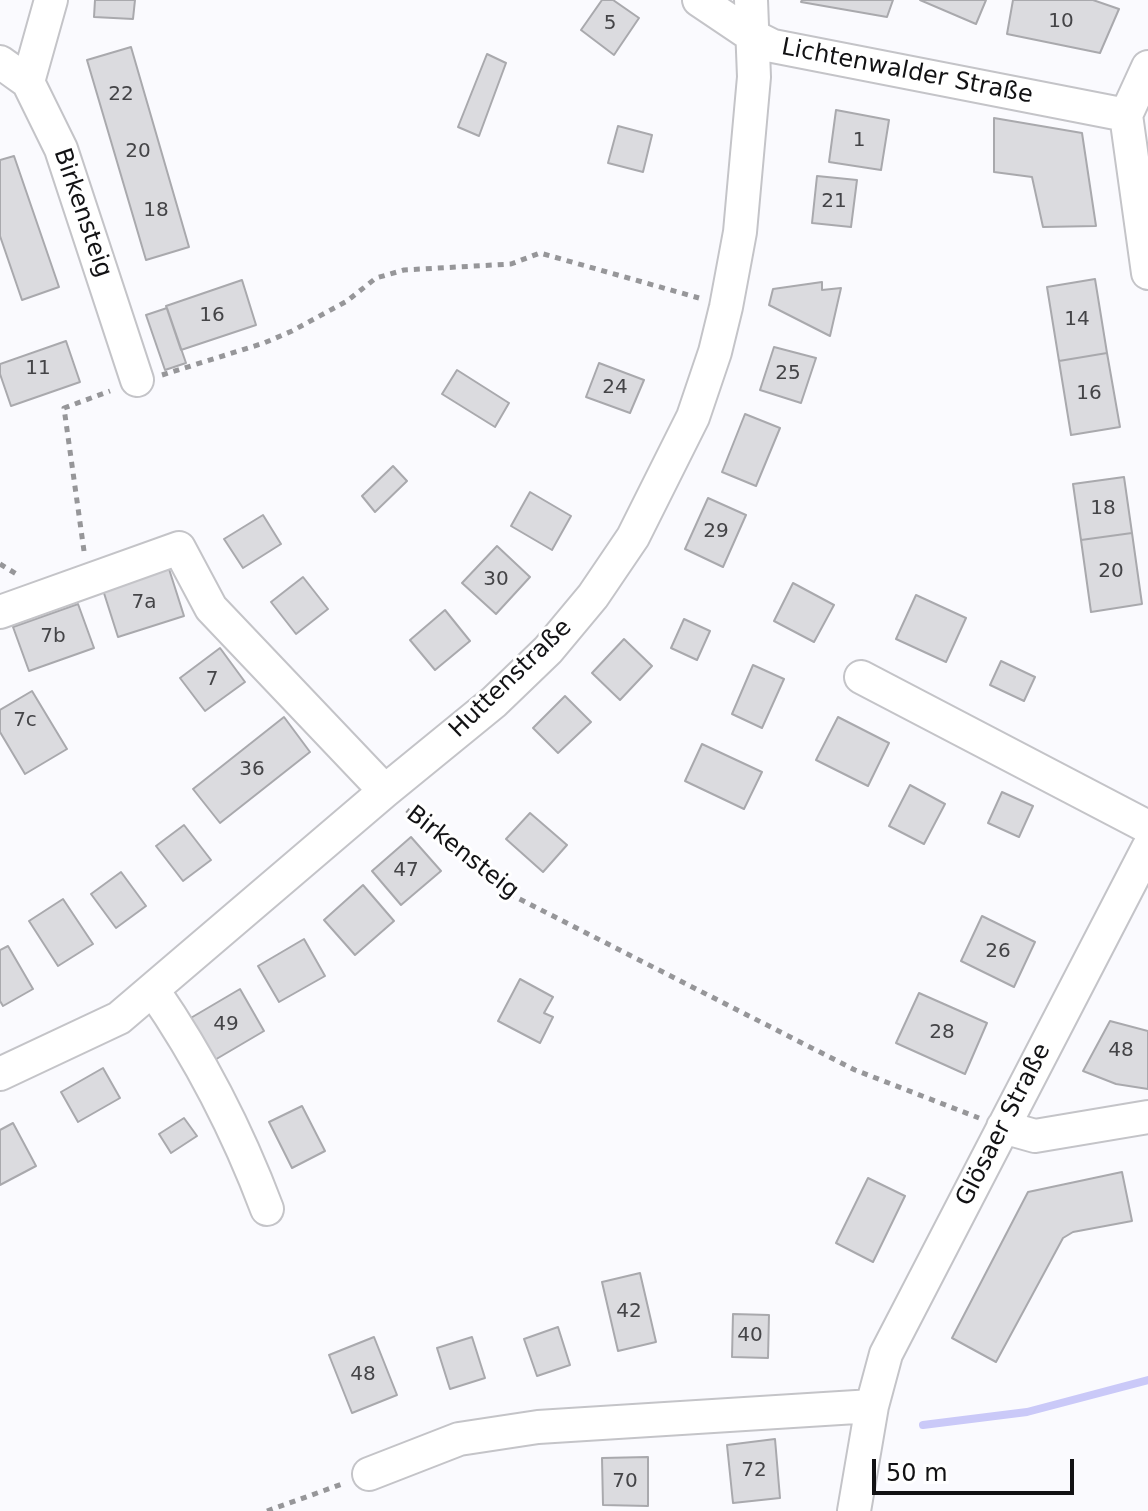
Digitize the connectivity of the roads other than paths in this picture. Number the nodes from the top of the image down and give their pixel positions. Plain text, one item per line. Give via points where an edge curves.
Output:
1 (51, 0) edge
2 (699, 0) edge
3 (751, 0) edge
4 (751, 35) junction
5 (0, 62) edge
6 (1148, 67) edge
7 (28, 82) junction
8 (1126, 115) junction
9 (1145, 230) edge
10 (1148, 273) edge
11 (137, 380) road end
12 (0, 612) edge
13 (861, 677) dead end
14 (385, 791) junction
15 (1148, 827) edge
16 (1148, 848) edge
17 (153, 990) junction
18 (0, 1074) edge
19 (1148, 1117) edge
20 (1003, 1127) junction
21 (267, 1209) dead end
22 (872, 1406) junction
23 (369, 1474) road end
24 (854, 1511) edge

1 - 7 street
2 - 4 street, Lichtenwalder Straße
3 - 4 street, Huttenstraße
4 - 8 street, Lichtenwalder Straße via 773,46
4 - 14 street, Huttenstraße via 754,77 740,232 726,307 693,417 633,537 593,596 494,702
5 - 7 street, Birkensteig
6 - 8 street
7 - 11 street, Birkensteig via 61,149
8 - 9 street
9 - 10 street
12 - 14 street, Birkensteig via 179,548 211,608
13 - 15 street
14 - 17 street, Huttenstraße
16 - 20 street, Glösaer Straße
17 - 18 street, Huttenstraße via 119,1018
17 - 21 street via 179,1027 243,1146
19 - 20 street via 1035,1136
20 - 22 street, Glösaer Straße via 886,1354
22 - 23 street via 538,1427 459,1439
22 - 24 street, Glösaer Straße

